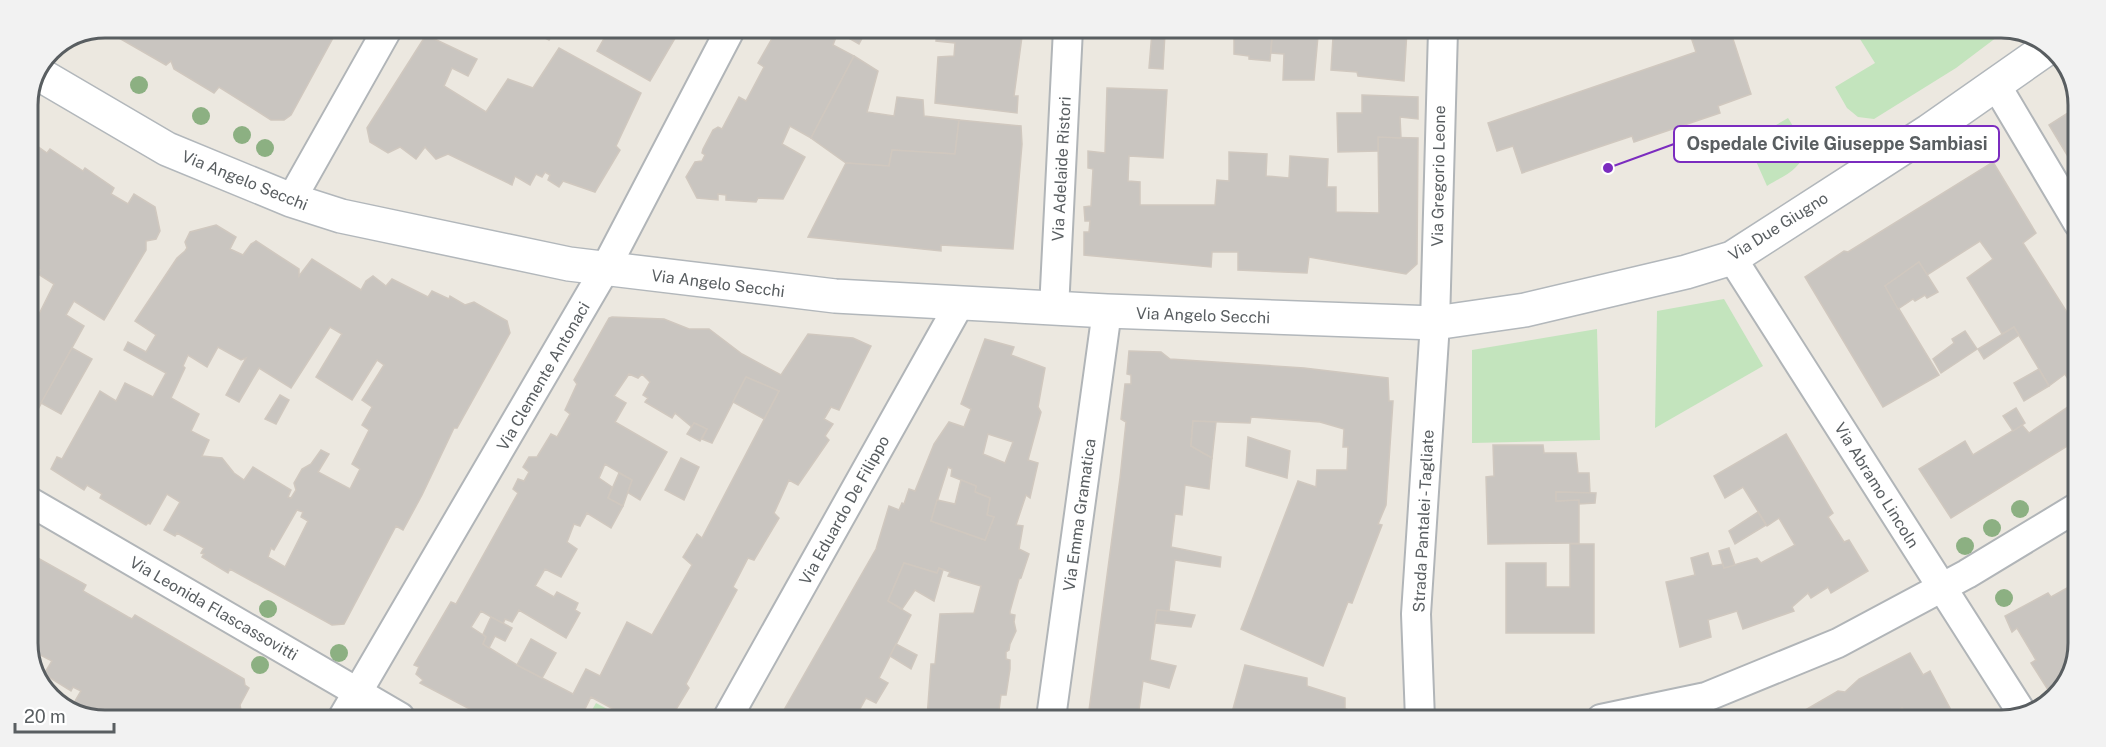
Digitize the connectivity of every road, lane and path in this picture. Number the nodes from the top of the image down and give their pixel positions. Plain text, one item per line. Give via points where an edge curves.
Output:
1 (382, 38) edge
2 (726, 38) edge
3 (1068, 38) edge
4 (1443, 38) edge
5 (2043, 52) edge
6 (44, 77) edge
7 (1996, 85) junction
8 (291, 200) junction
9 (2068, 206) edge
10 (1732, 258) junction
11 (605, 269) junction
12 (960, 303) junction
13 (1054, 309) junction
14 (1107, 311) junction
15 (1435, 323) junction
16 (38, 506) edge
17 (2068, 513) edge
18 (1941, 587) junction
19 (357, 692) junction
20 (2018, 707) edge
21 (347, 710) edge
22 (388, 710) edge
23 (732, 710) edge
24 (1053, 710) edge
25 (1420, 710) edge
26 (1644, 710) edge

1 - 8 street
2 - 11 street, Via Clemente Antonaci
3 - 13 street, Via Adelaide Ristori
4 - 15 street, Via Gregorio Leone
5 - 7 street, Via Due Giugno
6 - 8 street, Via Angelo Secchi via 167,149
7 - 9 street
7 - 10 street, Via Due Giugno
8 - 11 street, Via Angelo Secchi via 374,224
10 - 15 street, Via Due Giugno via 1525,310
10 - 18 street, Via Abramo Lincoln
11 - 12 street, Via Angelo Secchi via 835,296
11 - 19 street, Via Clemente Antonaci
12 - 13 street, Via Angelo Secchi
12 - 23 street, Via Eduardo De Filippo
13 - 14 street, Via Angelo Secchi
14 - 15 street, Via Angelo Secchi
14 - 24 street, Via Emma Gramatica
15 - 25 street, Strada Pantalei - Tagliate via 1416,614
16 - 19 street, Via Leonida Flascassovitti
17 - 18 street
18 - 20 street, Via Abramo Lincoln
18 - 26 street via 1838,643 1706,697
19 - 21 street, Via Clemente Antonaci
19 - 22 street, Via Leonida Flascassovitti

